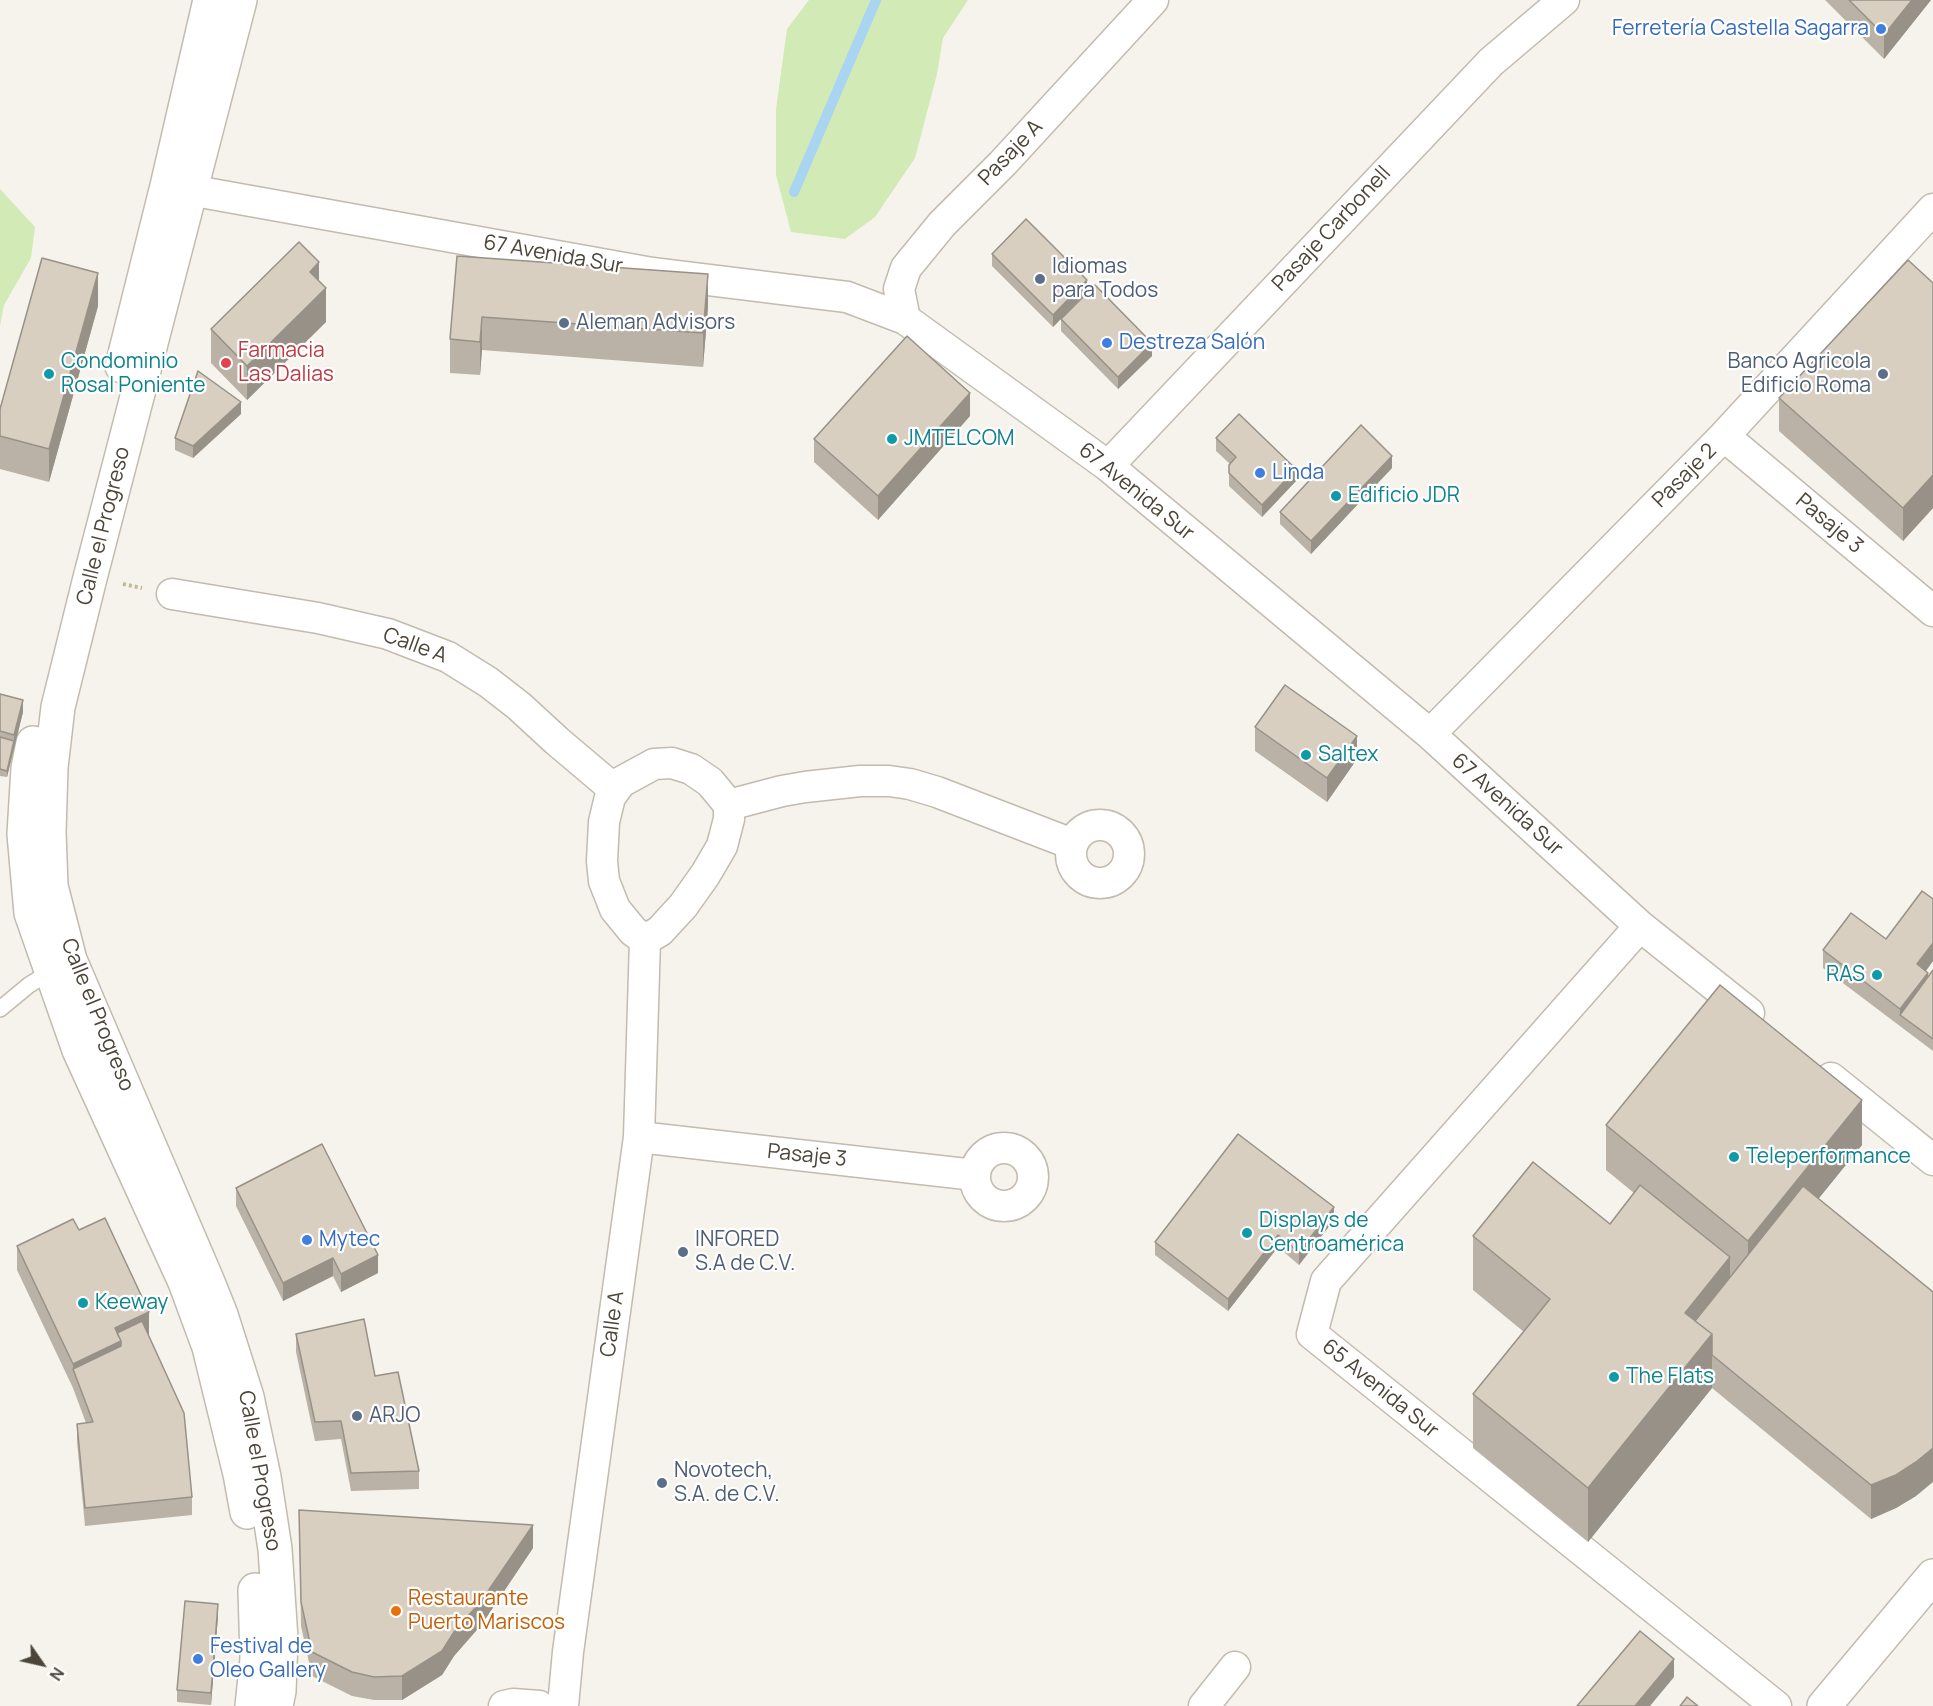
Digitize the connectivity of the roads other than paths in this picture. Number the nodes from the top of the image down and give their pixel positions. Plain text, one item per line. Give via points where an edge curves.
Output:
1 (210, 0) edge
2 (240, 0) edge
3 (1153, 0) edge
4 (1564, 0) edge
5 (179, 188) junction
6 (1933, 209) edge
7 (905, 319) junction
8 (1724, 436) junction
9 (1108, 466) junction
10 (172, 594) road end
11 (1933, 611) edge
12 (1430, 734) junction
13 (615, 789) junction
14 (729, 805) junction
15 (1072, 844) dead end
16 (1640, 926) junction
17 (645, 940) junction
18 (61, 966) junction
19 (0, 1009) edge
20 (1768, 1028) edge
21 (1814, 1065) edge
22 (639, 1137) junction
23 (1933, 1160) edge
24 (975, 1175) dead end
25 (1933, 1576) edge
26 (1235, 1667) dead end
27 (252, 1706) edge
28 (276, 1706) edge
29 (504, 1706) edge
30 (539, 1706) edge
31 (563, 1706) edge
32 (1204, 1706) edge
33 (1776, 1706) edge
34 (1824, 1706) edge

1 - 5 street, Calle el Progreso
2 - 5 street, Calle el Progreso
3 - 7 street, Pasaje A via 942,224 906,268 898,289
4 - 9 street, Pasaje Carbonell via 1491,62
5 - 7 street, 67 Avenida Sur via 652,273 847,297
5 - 18 street, Calle el Progreso via 58,707 49,832
5 - 18 street, Calle el Progreso via 66,588 42,687 28,768 24,834 31,913
6 - 8 street, Pasaje 2
7 - 9 street, 67 Avenida Sur
8 - 11 street, Pasaje 3
8 - 12 street, Pasaje 2
9 - 12 street, 67 Avenida Sur
10 - 13 street, Calle A via 318,618 387,634 448,657 488,681
12 - 16 street, 67 Avenida Sur
13 - 14 street via 654,764 672,763 691,769 710,782
13 - 17 street via 604,822 604,881 615,909
14 - 15 street via 805,787 889,781 937,792
14 - 17 street via 726,833 705,875 660,932
16 - 20 street, 67 Avenida Sur
16 - 33 street, 65 Avenida Sur via 1326,1281 1312,1334
17 - 22 street, Calle A
18 - 19 lane
18 - 27 street, Calle el Progreso via 79,1050 184,1282 209,1347 252,1541 258,1659
18 - 28 street, Calle el Progreso via 207,1280 248,1397 275,1549 281,1639
21 - 23 street
22 - 24 street, Pasaje 3
22 - 31 street, Calle A
25 - 34 street
26 - 32 street
29 - 30 street

